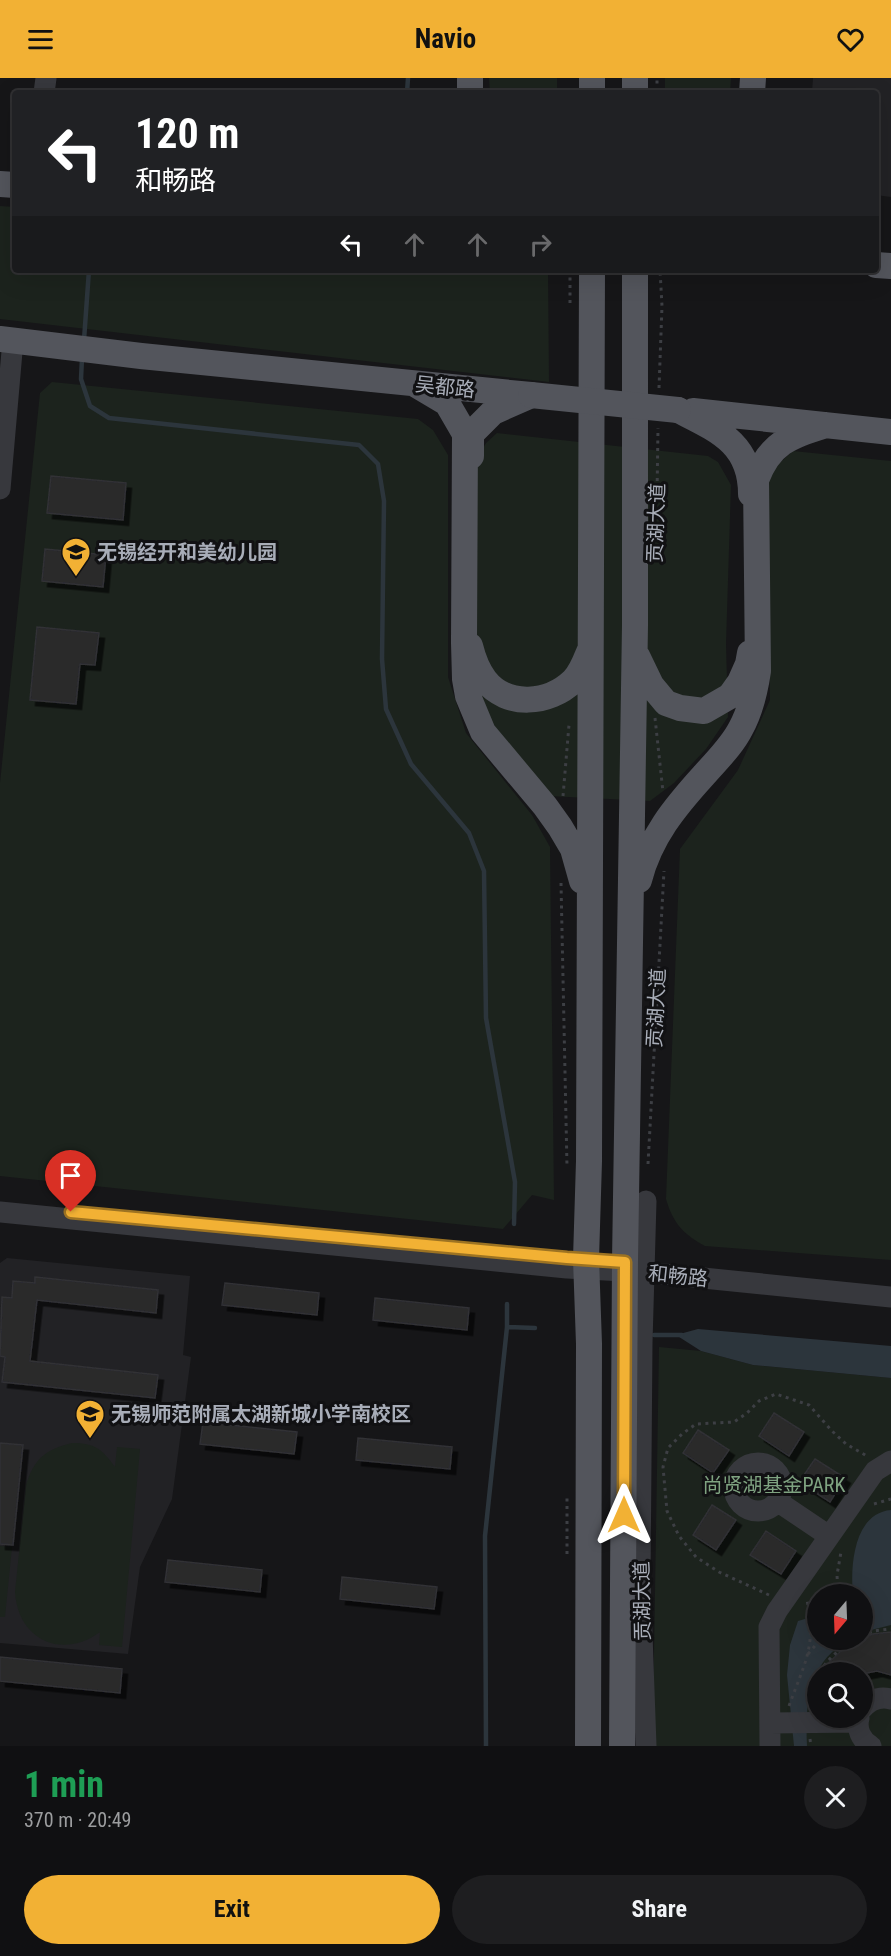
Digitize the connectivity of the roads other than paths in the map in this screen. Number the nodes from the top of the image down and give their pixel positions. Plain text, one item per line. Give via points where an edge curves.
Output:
1 (592, 273) edge
2 (635, 273) edge
3 (6, 340) edge
4 (415, 384) junction
5 (531, 395) junction
6 (668, 417) junction
7 (826, 425) junction
8 (891, 432) edge
9 (0, 489) edge
10 (591, 649) junction
11 (634, 650) junction
12 (589, 907) junction
13 (631, 910) junction
14 (646, 1202) dead end
15 (0, 1206) edge
16 (0, 1212) edge
17 (587, 1264) junction
18 (634, 1267) junction
19 (891, 1289) edge
20 (891, 1297) edge
21 (883, 1466) edge
22 (777, 1501) dead end
23 (836, 1540) junction
24 (891, 1699) edge
25 (873, 1700) edge
26 (807, 1717) edge
27 (778, 1718) junction
28 (861, 1728) edge
29 (588, 1746) edge
30 (622, 1746) edge
31 (646, 1746) edge
32 (770, 1746) edge
33 (871, 1746) edge

1 - 10 main road
2 - 11 main road, 贡湖大道
3 - 4 main road, 吴都路
3 - 9 street
4 - 5 main road, 吴都路
4 - 12 main road via 447,403 465,434 464,643 468,696 483,732 545,806 573,849
5 - 6 main road, 吴都路, bridge
5 - 10 main road via 493,412 471,434 470,646 485,681 498,692 529,701 544,698 573,681
6 - 7 main road, 吴都路
6 - 11 main road via 715,428 731,440 744,458 751,480 751,644 740,682 729,696 704,711 666,703 651,685
7 - 8 main road, 吴都路
7 - 13 main road via 789,438 762,463 756,480 755,692 741,729 729,747 666,818 649,850
10 - 12 main road
11 - 13 main road, 贡湖大道
12 - 17 main road
13 - 18 main road, 贡湖大道
14 - 18 street, 贡湖大道
15 - 17 street, 和畅路
16 - 17 street, 和畅路
17 - 18 street, 和畅路
17 - 29 main road
18 - 19 street, 和畅路
18 - 20 street, 和畅路
18 - 30 main road, 贡湖大道
18 - 31 street, 贡湖大道 via 642,1344 640,1579
21 - 23 street
22 - 23 street
23 - 27 street via 784,1601 769,1627
24 - 25 street
26 - 27 street
27 - 32 street
28 - 33 street via 862,1738

